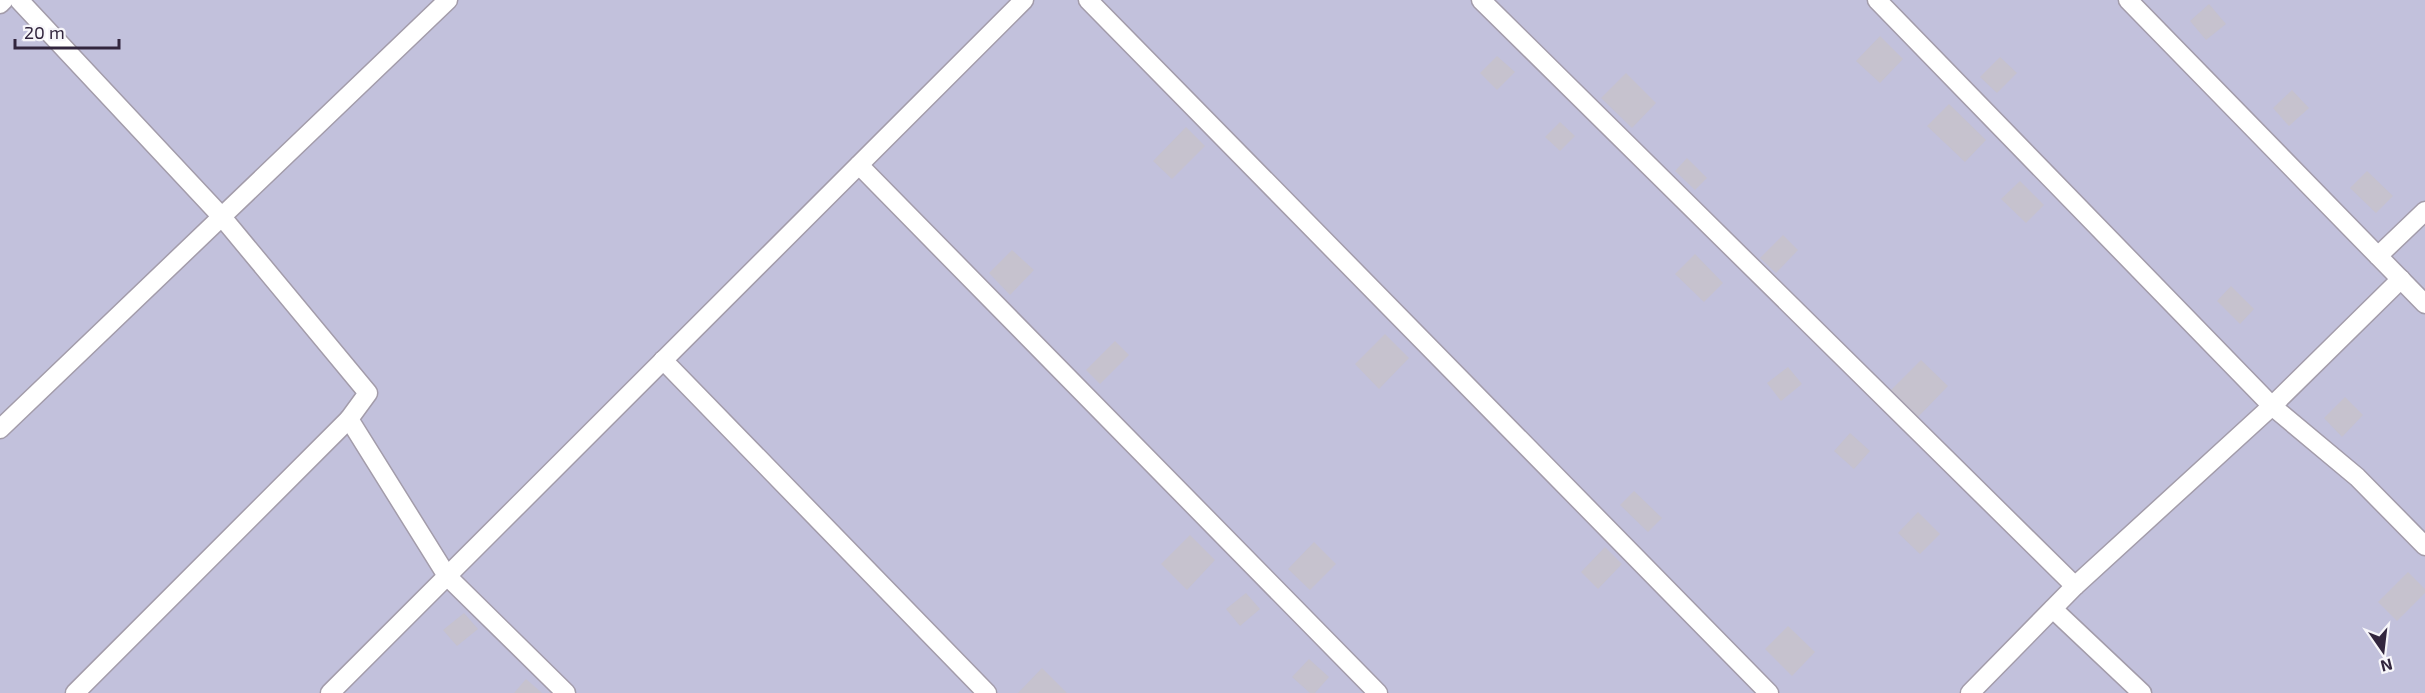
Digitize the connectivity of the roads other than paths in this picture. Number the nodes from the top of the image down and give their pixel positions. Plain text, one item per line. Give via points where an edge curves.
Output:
1 (4, 0) edge
2 (19, 0) edge
3 (448, 0) edge
4 (1024, 0) edge
5 (1088, 0) edge
6 (1481, 0) edge
7 (1876, 0) edge
8 (2128, 0) edge
9 (0, 4) edge
10 (859, 165) junction
11 (2425, 211) edge
12 (222, 217) junction
13 (2378, 256) junction
14 (2401, 279) junction
15 (2425, 304) edge
16 (663, 360) junction
17 (2272, 406) junction
18 (349, 419) junction
19 (0, 429) edge
20 (2425, 546) edge
21 (447, 576) junction
22 (2075, 586) junction
23 (2053, 609) junction
24 (75, 693) edge
25 (330, 693) edge
26 (566, 693) edge
27 (987, 693) edge
28 (1378, 693) edge
29 (1769, 693) edge
30 (1970, 693) edge
31 (2142, 693) edge

1 - 9 street
2 - 12 street
3 - 12 street
4 - 10 street
5 - 29 street
6 - 22 street
7 - 17 street
8 - 13 street
10 - 16 street
10 - 28 street
11 - 13 street
12 - 18 street via 368,393
12 - 19 street
13 - 14 street
14 - 15 street
14 - 17 street
16 - 21 street
16 - 27 street
17 - 20 street via 2357,477
17 - 22 street
18 - 21 street
18 - 24 street
21 - 25 street
21 - 26 street
22 - 23 street
23 - 30 street
23 - 31 street

